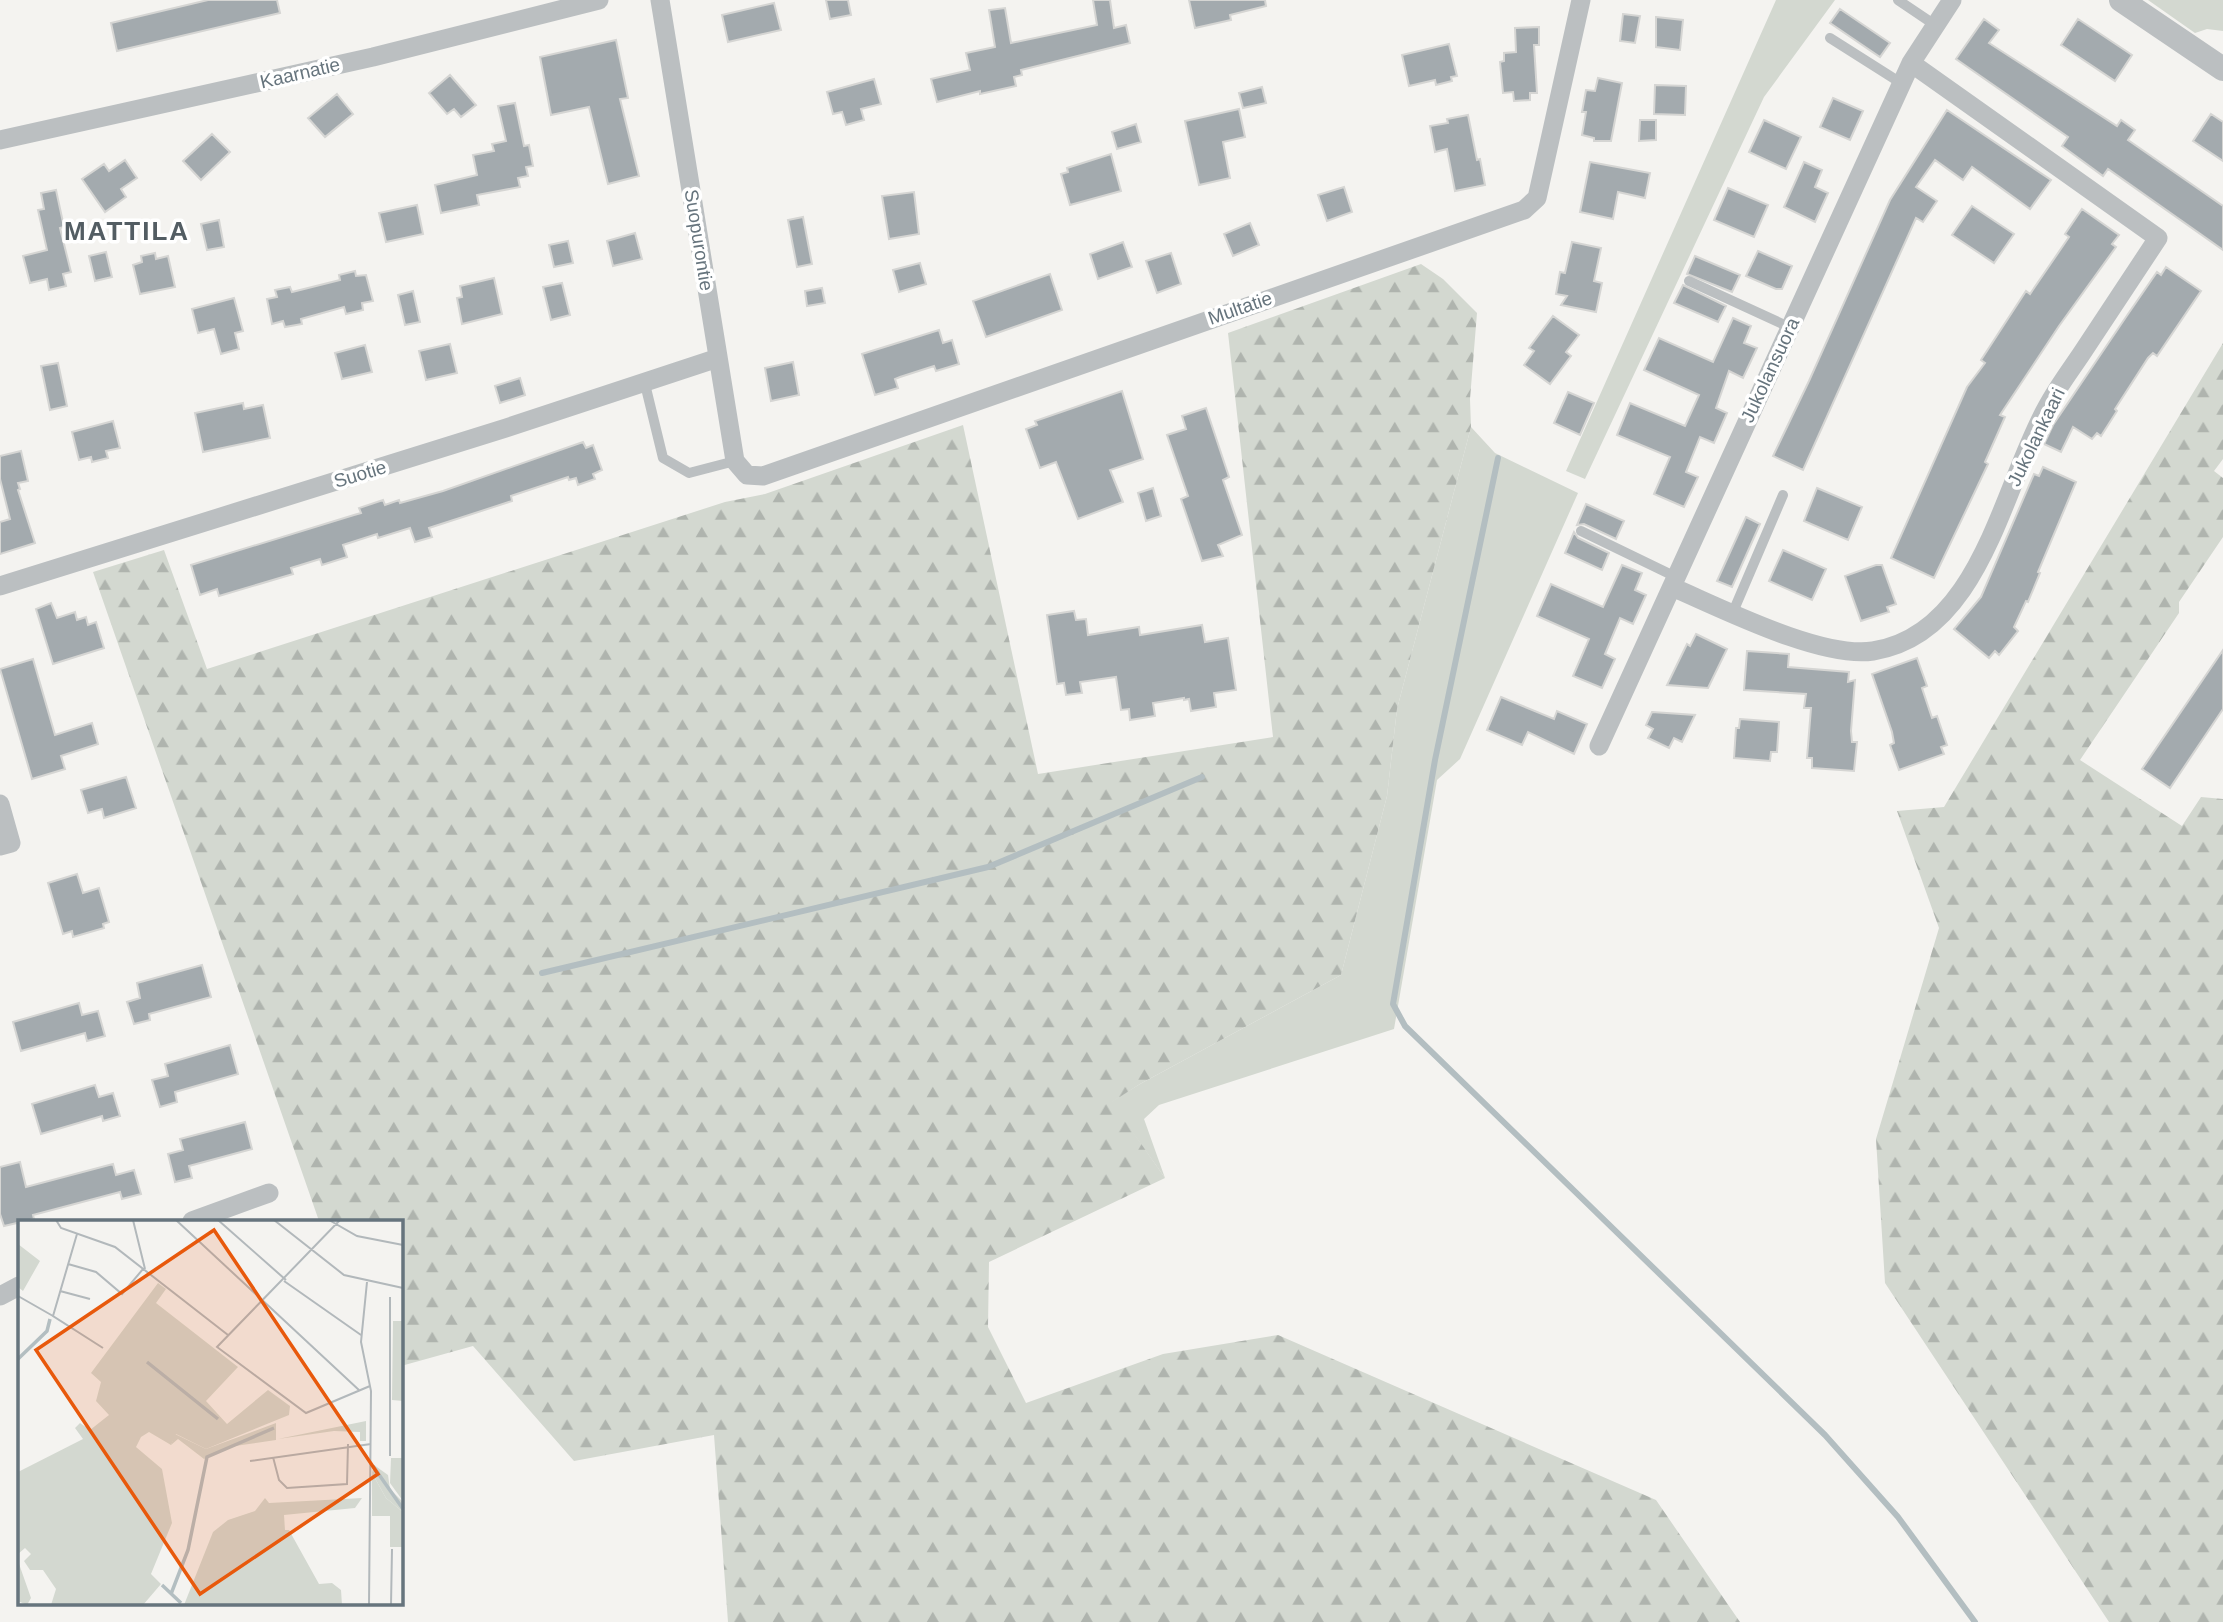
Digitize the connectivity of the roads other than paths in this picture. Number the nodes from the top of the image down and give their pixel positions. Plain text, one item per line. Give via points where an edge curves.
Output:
1 (599, 0) edge
2 (660, 0) edge
3 (1581, 0) edge
4 (1898, 0) edge
5 (1952, 0) edge
6 (2121, 0) edge
7 (1935, 25) junction
8 (1830, 38) dead end
9 (1911, 63) junction
10 (2223, 69) edge
11 (1901, 83) junction
12 (0, 140) edge
13 (1689, 281) dead end
14 (1789, 327) junction
15 (718, 358) junction
16 (645, 384) junction
17 (741, 468) junction
18 (1783, 495) dead end
19 (1581, 531) dead end
20 (1674, 582) junction
21 (0, 586) edge
22 (1733, 612) junction
23 (1599, 746) dead end
24 (0, 804) edge
25 (6, 845) edge
26 (269, 1193) dead end
27 (195, 1220) edge
28 (18, 1287) edge
29 (0, 1296) edge

1 - 12 street, Kaarnatie via 373,57
2 - 15 street, Suopurontie
3 - 17 street, Multatie via 1537,198 1524,210 763,476
4 - 7 lane
5 - 7 street, Jukolansuora
6 - 10 street
7 - 9 street, Jukolansuora
8 - 11 lane
9 - 11 street, Jukolansuora
9 - 22 street, Jukolankaari via 2158,238 2046,407 1972,576 1929,628 1872,651 1842,650 1807,643
11 - 14 street, Jukolansuora
13 - 14 lane
14 - 20 street, Jukolansuora
15 - 16 street, Suotie
15 - 17 street, Suopurontie
16 - 17 lane via 663,458 689,473
16 - 21 street, Suotie
18 - 22 lane
19 - 20 lane
20 - 22 street, Jukolankaari
20 - 23 street, Jukolansuora
24 - 25 street
26 - 27 street
28 - 29 street

